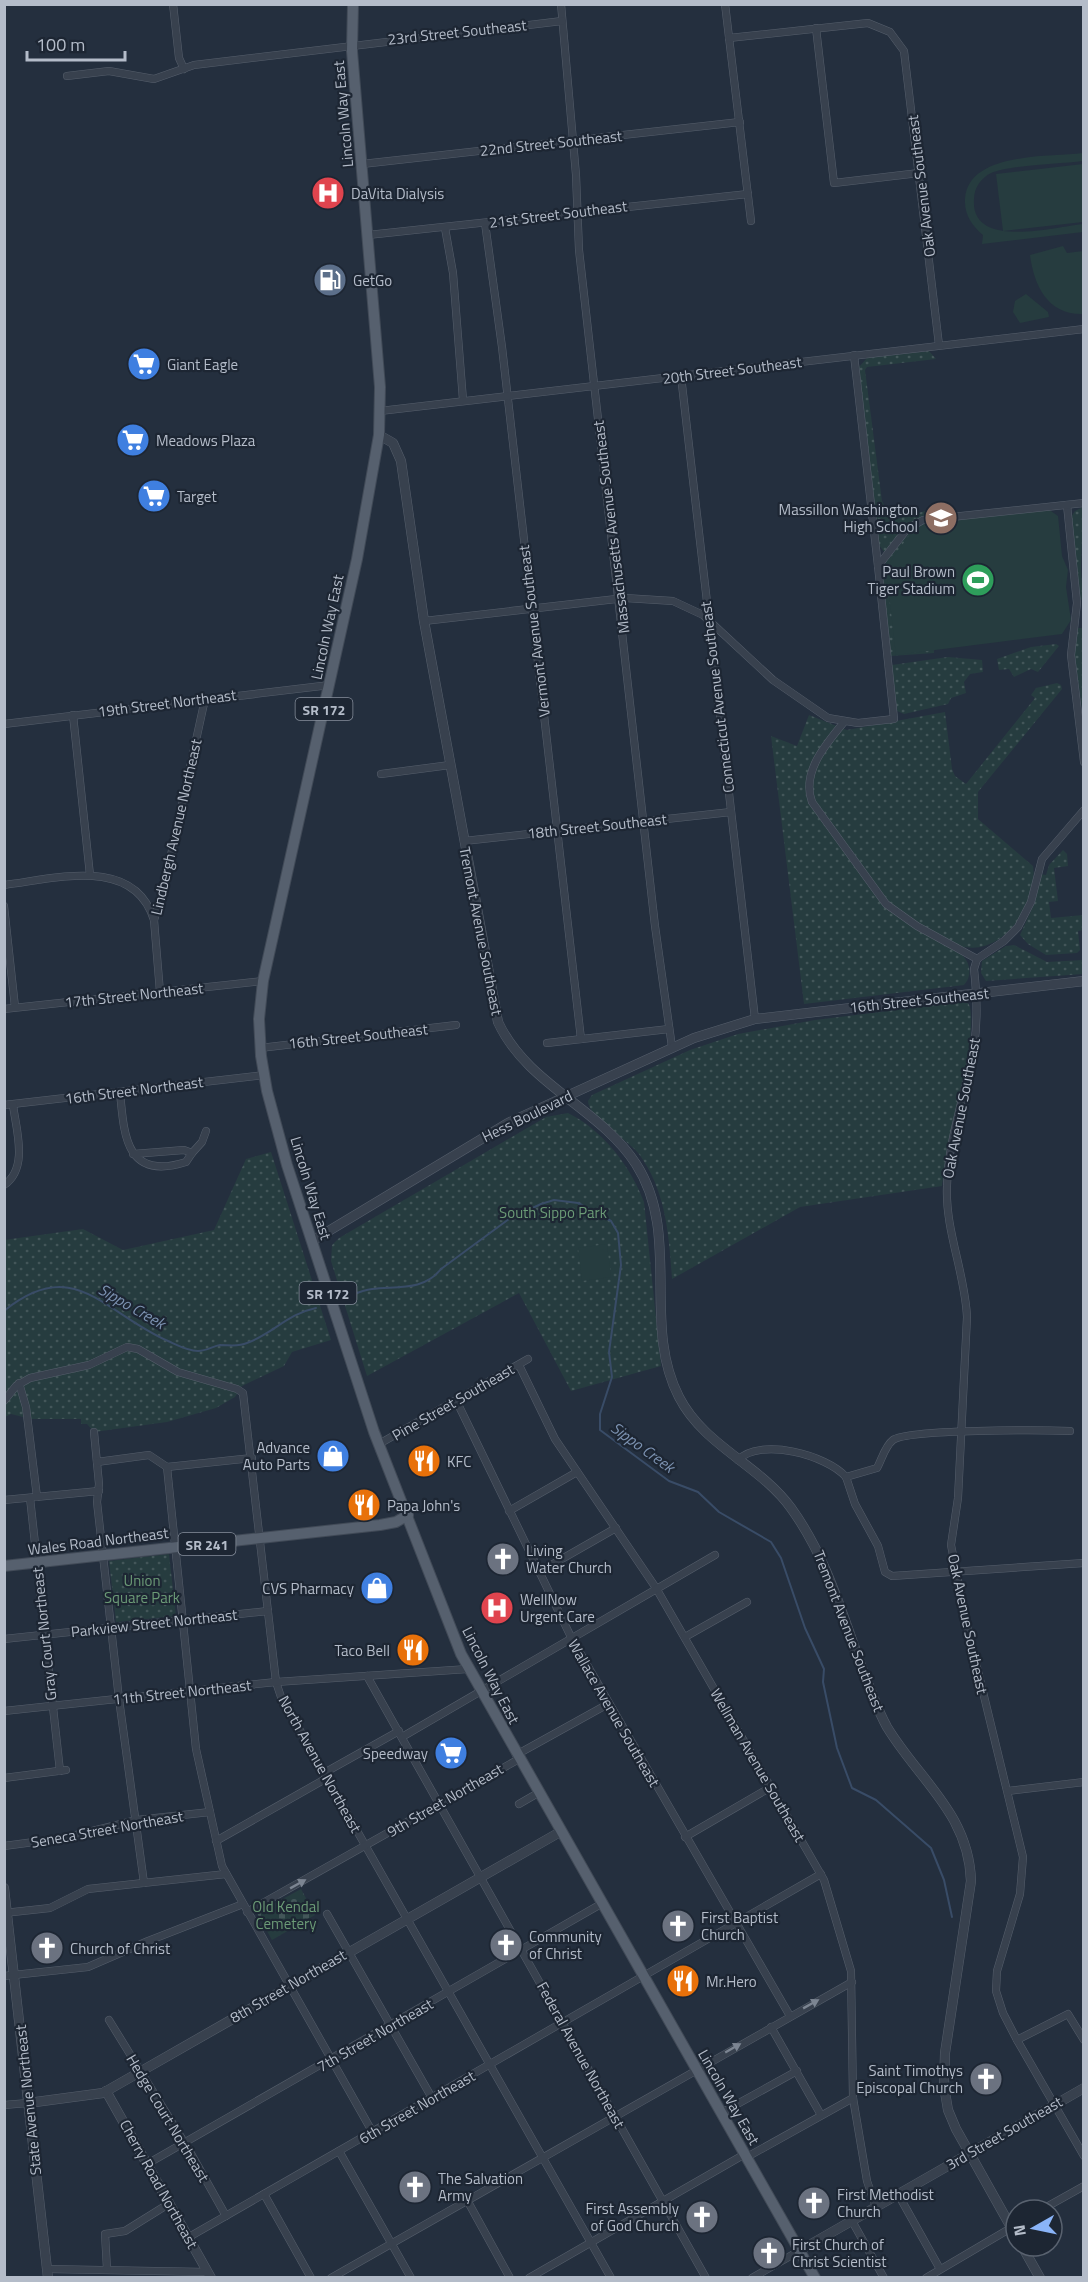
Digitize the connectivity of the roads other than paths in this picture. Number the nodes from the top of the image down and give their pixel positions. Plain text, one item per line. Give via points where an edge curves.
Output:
1 (173, 4) edge
2 (353, 4) edge
3 (561, 4) edge
4 (725, 4) edge
5 (562, 21) junction
6 (816, 28) junction
7 (729, 38) junction
8 (352, 45) junction
9 (184, 69) junction
10 (67, 76) dead end
11 (740, 122) junction
12 (573, 140) junction
13 (362, 164) junction
14 (920, 173) junction
15 (748, 194) junction
16 (577, 212) junction
17 (751, 221) dead end
18 (485, 223) junction
19 (444, 228) junction
20 (368, 235) junction
21 (1083, 329) edge
22 (939, 345) junction
23 (854, 355) junction
24 (681, 376) junction
25 (595, 386) junction
26 (507, 395) junction
27 (463, 400) junction
28 (380, 411) junction
29 (379, 435) junction
30 (1083, 503) edge
31 (1067, 505) junction
32 (878, 566) junction
33 (619, 599) junction
34 (531, 608) junction
35 (424, 621) junction
36 (709, 621) junction
37 (330, 685) junction
38 (205, 699) junction
39 (73, 715) junction
40 (844, 722) junction
41 (4, 724) edge
42 (1083, 762) edge
43 (450, 765) junction
44 (381, 774) dead end
45 (1083, 810) edge
46 (731, 812) junction
47 (644, 820) junction
48 (556, 830) junction
49 (464, 841) junction
50 (90, 875) junction
51 (4, 885) edge
52 (4, 906) edge
53 (154, 920) junction
54 (977, 959) junction
55 (263, 981) junction
56 (1083, 981) edge
57 (160, 992) junction
58 (977, 993) junction
59 (15, 1007) junction
60 (4, 1008) edge
61 (755, 1019) junction
62 (456, 1025) dead end
63 (669, 1029) junction
64 (581, 1039) junction
65 (546, 1043) dead end
66 (672, 1047) junction
67 (260, 1048) junction
68 (264, 1075) junction
69 (120, 1092) junction
70 (564, 1096) junction
71 (4, 1105) edge
72 (13, 1105) junction
73 (206, 1131) dead end
74 (192, 1153) junction
75 (133, 1154) junction
76 (4, 1185) edge
77 (312, 1241) junction
78 (528, 1359) dead end
79 (519, 1365) junction
80 (19, 1383) junction
81 (456, 1400) junction
82 (4, 1401) edge
83 (1070, 1431) dead end
84 (94, 1432) dead end
85 (962, 1432) junction
86 (379, 1444) junction
87 (252, 1458) junction
88 (738, 1460) junction
89 (97, 1462) junction
90 (167, 1467) junction
91 (578, 1472) junction
92 (846, 1477) junction
93 (99, 1491) junction
94 (33, 1497) junction
95 (4, 1500) edge
96 (509, 1511) junction
97 (408, 1515) junction
98 (616, 1528) junction
99 (260, 1538) junction
100 (175, 1547) junction
101 (103, 1555) junction
102 (715, 1555) dead end
103 (36, 1563) junction
104 (1083, 1563) edge
105 (4, 1566) edge
106 (539, 1572) junction
107 (955, 1572) junction
108 (656, 1588) junction
109 (747, 1602) dead end
110 (268, 1611) junction
111 (182, 1619) junction
112 (111, 1627) junction
113 (45, 1634) junction
114 (685, 1637) junction
115 (571, 1638) junction
116 (4, 1639) edge
117 (468, 1669) junction
118 (367, 1676) junction
119 (276, 1682) junction
120 (190, 1691) junction
121 (480, 1691) junction
122 (119, 1699) junction
123 (608, 1704) junction
124 (52, 1706) junction
125 (4, 1711) edge
126 (400, 1734) junction
127 (517, 1757) junction
128 (325, 1776) junction
129 (4, 1778) edge
130 (1083, 1782) edge
131 (771, 1787) junction
132 (1008, 1791) junction
133 (538, 1793) junction
134 (440, 1804) junction
135 (519, 1804) dead end
136 (210, 1812) junction
137 (137, 1820) junction
138 (560, 1832) junction
139 (684, 1837) junction
140 (216, 1841) junction
141 (365, 1845) junction
142 (4, 1846) edge
143 (226, 1874) junction
144 (821, 1874) junction
145 (482, 1877) junction
146 (144, 1883) junction
147 (4, 1888) edge
148 (243, 1904) junction
149 (601, 1904) junction
150 (247, 1912) junction
151 (6, 1913) edge
152 (327, 1914) dead end
153 (407, 1919) junction
154 (735, 1924) junction
155 (523, 1950) junction
156 (347, 1953) junction
157 (9, 1976) edge
158 (644, 1977) junction
159 (852, 1982) junction
160 (289, 1986) junction
161 (448, 1992) junction
162 (790, 2016) junction
163 (109, 2020) dead end
164 (562, 2023) junction
165 (390, 2026) junction
166 (771, 2027) junction
167 (1017, 2040) junction
168 (1083, 2040) edge
169 (331, 2060) junction
170 (489, 2065) junction
171 (696, 2070) junction
172 (141, 2071) junction
173 (796, 2071) junction
174 (1083, 2088) edge
175 (106, 2091) junction
176 (432, 2098) junction
177 (853, 2098) junction
178 (28, 2103) junction
179 (4, 2105) edge
180 (1054, 2105) junction
181 (721, 2113) junction
182 (821, 2115) junction
183 (614, 2116) junction
184 (373, 2133) junction
185 (184, 2144) junction
186 (339, 2151) junction
187 (969, 2153) junction
188 (746, 2156) junction
189 (1083, 2156) edge
190 (542, 2157) junction
191 (147, 2164) junction
192 (1083, 2186) edge
193 (264, 2194) junction
194 (898, 2194) junction
195 (1062, 2198) edge
196 (467, 2200) junction
197 (662, 2200) junction
198 (170, 2203) junction
199 (876, 2207) junction
200 (1004, 2213) edge
201 (226, 2216) junction
202 (852, 2221) junction
203 (1004, 2235) edge
204 (189, 2237) junction
205 (590, 2242) junction
206 (392, 2243) junction
207 (799, 2251) junction
208 (1029, 2258) edge
209 (940, 2269) junction
210 (107, 2270) junction
211 (47, 2273) edge
212 (209, 2275) edge
213 (311, 2277) edge
214 (330, 2277) edge
215 (411, 2277) edge
216 (510, 2277) edge
217 (529, 2277) edge
218 (611, 2277) edge
219 (706, 2277) edge
220 (752, 2277) edge
221 (814, 2277) edge
222 (884, 2277) edge
223 (926, 2277) edge
224 (1040, 2277) edge

1 - 9 street via 179,58
2 - 8 main road, Lincoln Way East / SR 172
3 - 5 street, Massachusetts Avenue Southeast
4 - 7 street
5 - 8 street, 23rd Street Southeast
5 - 12 street, Massachusetts Avenue Southeast
6 - 7 street
6 - 14 street, Oak Avenue Southeast via 868,23 890,32 906,55
6 - 14 street via 834,183
7 - 11 street
8 - 9 street, 23rd Street Southeast
8 - 13 main road, Lincoln Way East / SR 172
9 - 10 street, 23rd Street Southeast via 154,79 109,71
11 - 12 street, 22nd Street Southeast
11 - 15 street
12 - 13 street, 22nd Street Southeast
12 - 16 street, Massachusetts Avenue Southeast
13 - 20 main road, Lincoln Way East / SR 172
14 - 22 street, Oak Avenue Southeast
15 - 16 street, 21st Street Southeast
15 - 17 street
16 - 18 street, 21st Street Southeast
16 - 25 street, Massachusetts Avenue Southeast
18 - 19 street, 21st Street Southeast
18 - 26 street, Vermont Avenue Southeast
19 - 20 street, 21st Street Southeast
19 - 27 street via 453,273
20 - 28 main road, Lincoln Way East / SR 172
21 - 22 street, 20th Street Southeast
22 - 23 street, 20th Street Southeast
23 - 24 street, 20th Street Southeast
23 - 32 street
24 - 25 street, 20th Street Southeast
24 - 36 street, Connecticut Avenue Southeast
25 - 26 street, 20th Street Southeast
25 - 33 street, Massachusetts Avenue Southeast
26 - 27 street, 20th Street Southeast
26 - 34 street, Vermont Avenue Southeast
27 - 28 street, 20th Street Southeast
28 - 29 main road, Lincoln Way East / SR 172
29 - 35 street, Tremont Avenue Southeast via 393,443 401,461
29 - 37 main road, Lincoln Way East / SR 172
30 - 31 street
31 - 32 street via 918,521
31 - 42 street via 1077,602 1071,655
32 - 40 street via 894,719
33 - 34 street
33 - 36 street via 664,599 687,606
33 - 47 street, Massachusetts Avenue Southeast
34 - 35 street
34 - 48 street, Vermont Avenue Southeast
35 - 43 street, Tremont Avenue Southeast
36 - 40 street via 792,695
36 - 46 street, Connecticut Avenue Southeast
37 - 38 street, 19th Street Northeast
37 - 55 main road, Lincoln Way East / SR 172
38 - 39 street, 19th Street Northeast
38 - 53 street, Lindbergh Avenue Northeast
39 - 41 street, 19th Street Northeast
39 - 50 street
40 - 54 street via 808,781 815,807 886,904
43 - 44 street
43 - 49 street, Tremont Avenue Southeast
45 - 54 street via 1042,859 1031,902 1018,927
46 - 47 street, 18th Street Southeast
46 - 61 street, Connecticut Avenue Southeast
47 - 48 street, 18th Street Southeast
47 - 63 street, Massachusetts Avenue Southeast
48 - 49 street, 18th Street Southeast
48 - 64 street, Vermont Avenue Southeast
49 - 70 street, Tremont Avenue Southeast via 498,1022 522,1058
50 - 51 street
50 - 53 street via 113,878 130,887 149,908
52 - 59 street
53 - 57 street, Lindbergh Avenue Northeast
54 - 58 street, Oak Avenue Southeast
55 - 57 street, 17th Street Northeast
55 - 67 main road, Lincoln Way East / SR 172
56 - 58 street, 16th Street Southeast
57 - 59 street, 17th Street Northeast
58 - 61 street, 16th Street Southeast
58 - 85 street, Oak Avenue Southeast via 974,1045 946,1187 967,1304
59 - 60 street, 17th Street Northeast
61 - 66 street, Hess Boulevard
62 - 67 street, 16th Street Southeast
63 - 64 street
63 - 66 street, Massachusetts Avenue Southeast
64 - 65 street
66 - 70 street, Hess Boulevard
67 - 68 main road, Lincoln Way East / SR 172
68 - 69 street, 16th Street Northeast
68 - 77 main road, Lincoln Way East / SR 172
69 - 72 street, 16th Street Northeast
69 - 75 street via 126,1142
70 - 77 street, Hess Boulevard via 487,1135
70 - 88 street, Tremont Avenue Southeast via 626,1150 645,1179 657,1221 661,1330 671,1377 692,1417
71 - 72 street, 16th Street Northeast
72 - 76 street via 19,1161 14,1175
73 - 74 street
74 - 75 street via 184,1150
74 - 75 street via 186,1162 168,1165 144,1163
77 - 86 main road, Lincoln Way East / SR 172
78 - 79 street, Pine Street Southeast
79 - 81 street, Pine Street Southeast
79 - 91 street, Wellman Avenue Southeast via 555,1439
80 - 82 street
80 - 87 street, North Avenue Northeast via 37,1375 89,1365 132,1347 178,1372 243,1393
80 - 94 street, Gray Court Northeast via 26,1407
81 - 86 street, Pine Street Southeast
81 - 96 street, Wallace Avenue Southeast
83 - 85 street
84 - 89 street
85 - 92 street via 897,1437 877,1468
85 - 107 street, Oak Avenue Southeast via 951,1537
86 - 97 main road, Lincoln Way East / SR 172
87 - 90 street
87 - 99 street, North Avenue Northeast
88 - 92 street via 756,1451 796,1452 823,1461
88 - 187 street, Tremont Avenue Southeast via 786,1501 811,1538 840,1602 887,1727 949,1811 968,1848 971,1891 943,2067 948,2110
89 - 90 street via 149,1455
89 - 93 street
90 - 100 street
91 - 96 street
91 - 98 street, Wellman Avenue Southeast
92 - 107 street via 888,1574 898,1577
93 - 94 street
93 - 101 street
94 - 95 street
94 - 103 street, Gray Court Northeast
96 - 106 street, Wallace Avenue Southeast
97 - 99 main road, Wales Road Northeast / SR 241 via 380,1525
97 - 117 main road, Lincoln Way East / SR 172
98 - 106 street
98 - 108 street, Wellman Avenue Southeast
99 - 100 main road, Wales Road Northeast / SR 241
99 - 110 street, North Avenue Northeast
100 - 101 main road, Wales Road Northeast / SR 241
100 - 111 street
101 - 103 main road, Wales Road Northeast / SR 241
101 - 112 street
102 - 108 street
103 - 105 main road, Wales Road Northeast / SR 241
103 - 113 street, Gray Court Northeast
104 - 107 street
106 - 115 street, Wallace Avenue Southeast
107 - 132 street, Oak Avenue Southeast
108 - 114 street, Wellman Avenue Southeast
108 - 115 street
109 - 114 street
110 - 111 street, Parkview Street Northeast
110 - 119 street, North Avenue Northeast
111 - 112 street, Parkview Street Northeast
111 - 120 street
112 - 113 street, Parkview Street Northeast
112 - 122 street
113 - 116 street, Parkview Street Northeast
113 - 124 street, Gray Court Northeast
114 - 131 street, Wellman Avenue Southeast
115 - 121 street
115 - 123 street, Wallace Avenue Southeast
117 - 118 street, 11th Street Northeast
117 - 121 main road, Lincoln Way East / SR 172
118 - 119 street, 11th Street Northeast
118 - 126 street, Federal Avenue Northeast
119 - 120 street, 11th Street Northeast
119 - 128 street, North Avenue Northeast
120 - 122 street, 11th Street Northeast
120 - 136 street via 196,1749
121 - 126 street
121 - 127 main road, Lincoln Way East / SR 172
122 - 124 street, 11th Street Northeast
122 - 137 street
123 - 127 street, 9th Street Northeast
123 - 139 street, Wallace Avenue Southeast
124 - 125 street, 11th Street Northeast
124 - 129 street, Gray Court Northeast via 63,1771
126 - 128 street
126 - 134 street, Federal Avenue Northeast
127 - 133 main road, Lincoln Way East / SR 172
127 - 134 street, 9th Street Northeast
128 - 140 street
128 - 141 street, North Avenue Northeast
130 - 132 street
131 - 139 street
131 - 144 street, Wellman Avenue Southeast
132 - 167 street, Oak Avenue Southeast via 1022,1847 1023,1869 1016,1910 997,1971 996,1991
133 - 135 street
133 - 138 main road, Lincoln Way East / SR 172
134 - 141 street, 9th Street Northeast
134 - 145 street, Federal Avenue Northeast
136 - 137 street, Seneca Street Northeast
136 - 140 street
137 - 142 street, Seneca Street Northeast via 64,1838
137 - 146 street
138 - 145 street, 8th Street Northeast
138 - 149 main road, Lincoln Way East / SR 172
139 - 154 street, Wallace Avenue Southeast
140 - 143 street
150 -> 141 street, 9th Street Northeast
141 - 153 street, North Avenue Northeast
143 - 146 street
143 - 148 street
144 - 154 street, 6th Street Northeast
144 - 159 street, Wellman Avenue Southeast
145 - 153 street, 8th Street Northeast
145 - 155 street, Federal Avenue Northeast
146 - 151 street via 88,1889 59,1906
147 - 151 street, State Avenue Northeast
148 - 150 street
148 - 157 street via 88,1967
149 - 155 street, 7th Street Northeast
149 - 158 main road, Lincoln Way East / SR 172
150 - 160 street
151 - 157 street, State Avenue Northeast
152 - 156 street
153 - 156 street, 8th Street Northeast
153 - 161 street, North Avenue Northeast
154 - 158 street, 6th Street Northeast
154 - 162 street, Wallace Avenue Southeast
155 - 161 street, 7th Street Northeast
155 - 164 street, Federal Avenue Northeast
156 - 160 street, 8th Street Northeast
156 - 165 street
157 - 178 street, State Avenue Northeast
158 - 164 street, 6th Street Northeast
158 - 171 main road, Lincoln Way East / SR 172
162 -> 159 street
159 - 177 street, Wellman Avenue Southeast
160 - 169 street
160 - 172 street, 8th Street Northeast
161 - 165 street, 7th Street Northeast
161 - 170 street, North Avenue Northeast
162 - 166 street
163 - 172 street, Hedge Court Northeast
164 - 170 street, 6th Street Northeast
164 - 183 street, Federal Avenue Northeast
165 - 169 street, 7th Street Northeast
165 - 176 street
171 -> 166 street
166 - 173 street
167 - 168 street via 1068,2014
167 - 180 street, Oak Avenue Southeast
169 - 184 street
169 - 185 street, 7th Street Northeast
170 - 176 street, 6th Street Northeast
170 - 190 street, North Avenue Northeast
171 - 181 main road, Lincoln Way East / SR 172
171 - 183 street
172 - 175 street, 8th Street Northeast
172 - 185 street, Hedge Court Northeast
173 - 181 street
173 - 182 street
174 - 180 street, 3rd Street Southeast
175 - 178 street, 8th Street Northeast
175 - 191 street, Cherry Road Northeast
176 - 184 street, 6th Street Northeast
177 - 182 street
177 - 199 street, Wellman Avenue Southeast via 867,2181
178 - 179 street, 8th Street Northeast
178 - 211 street, State Avenue Northeast
180 - 187 street, 3rd Street Southeast
180 - 189 street, Oak Avenue Southeast
181 - 188 main road, Lincoln Way East / SR 172
182 - 188 street
183 - 190 street
183 - 197 street, Federal Avenue Northeast
184 - 186 street, 6th Street Northeast
185 - 191 street, 7th Street Northeast
185 - 201 street, Hedge Court Northeast
186 - 193 street, 6th Street Northeast
186 - 206 street
187 - 194 street, 3rd Street Southeast
187 - 200 street, Tremont Avenue Southeast
188 - 197 street
188 - 207 main road, Lincoln Way East / SR 172
190 - 196 street
190 - 205 street, North Avenue Northeast
191 - 198 street, Cherry Road Northeast
192 - 195 street
193 - 201 street, 6th Street Northeast
193 - 213 street
194 - 199 street, 3rd Street Southeast
194 - 209 street
196 - 206 street
196 - 216 street
197 - 205 street
197 - 219 street, Federal Avenue Northeast
198 - 204 street, Cherry Road Northeast
198 - 210 street via 125,2231 105,2234
199 - 202 street, 3rd Street Southeast
201 - 204 street, 6th Street Northeast
202 - 207 street, 3rd Street Southeast
202 - 222 street
203 - 209 street
204 - 212 street, Cherry Road Northeast
205 - 217 street
205 - 218 street, North Avenue Northeast
206 - 214 street
206 - 215 street
207 - 220 street
207 - 221 main road, Lincoln Way East / SR 172
208 - 224 street
209 - 223 street
210 - 211 street
210 - 212 street

